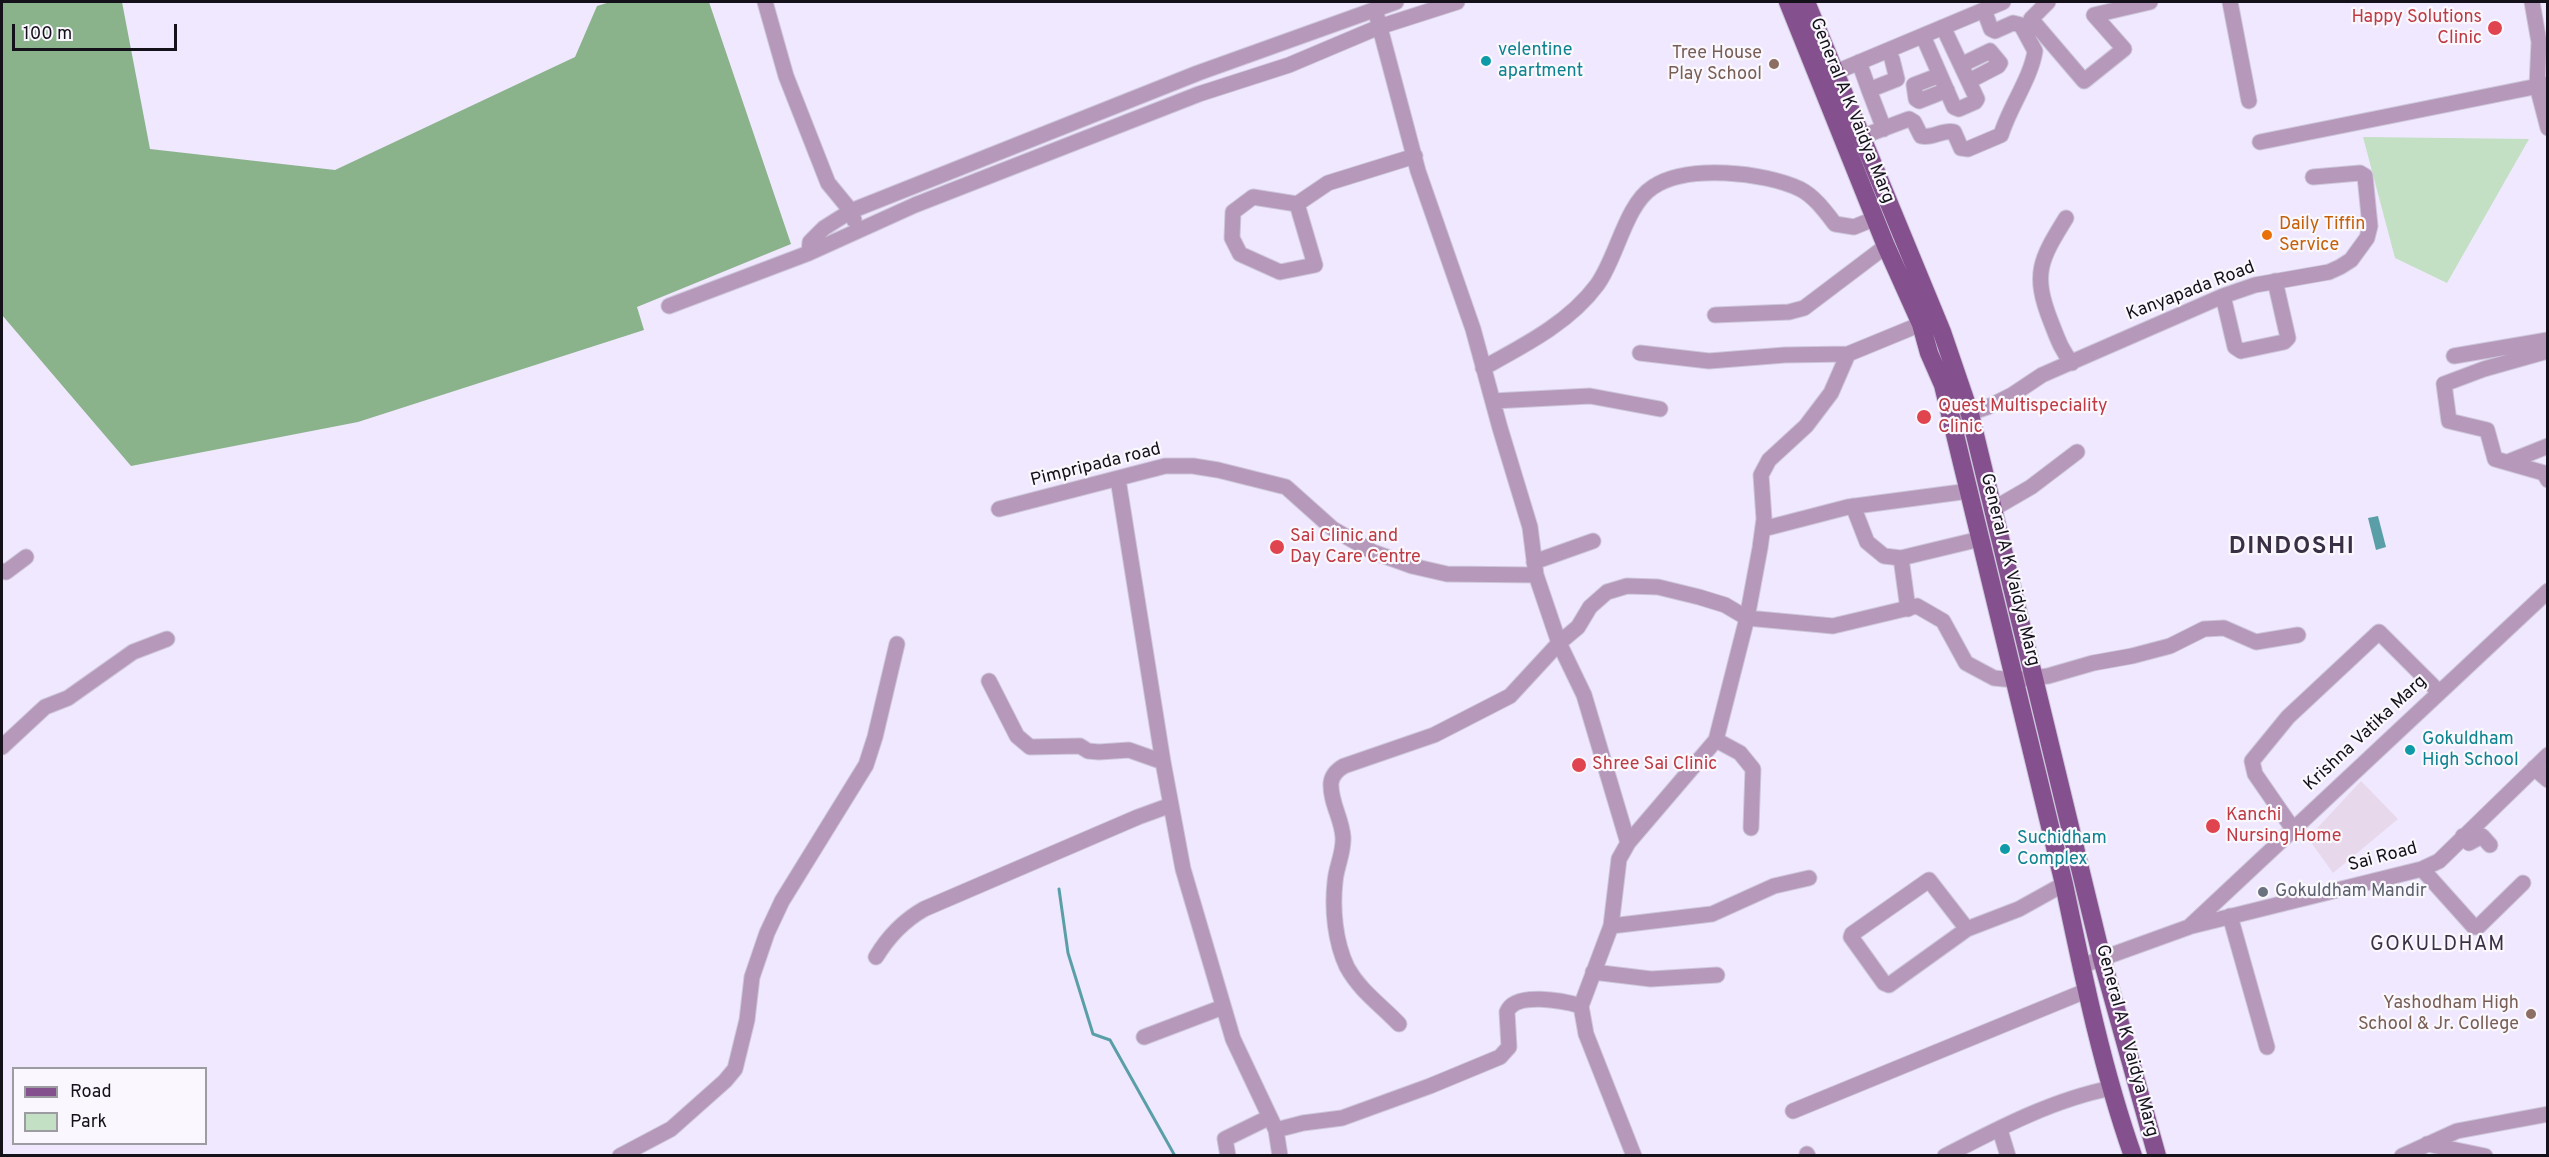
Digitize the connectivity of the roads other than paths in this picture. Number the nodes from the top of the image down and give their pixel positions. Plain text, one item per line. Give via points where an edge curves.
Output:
1 (765, 2) edge
2 (1396, 2) edge
3 (1457, 2) edge
4 (1788, 2) edge
5 (1806, 2) edge
6 (2003, 2) edge
7 (2048, 2) edge
8 (2150, 2) edge
9 (2230, 2) edge
10 (2532, 2) edge
11 (1375, 9) junction
12 (1984, 10) junction
13 (1379, 27) junction
14 (1943, 27) junction
15 (1923, 36) junction
16 (1892, 59) dead end
17 (1859, 62) junction
18 (1961, 65) junction
19 (1836, 72) junction
20 (1940, 75) junction
21 (1969, 81) junction
22 (2542, 85) edge
23 (1869, 90) junction
24 (1947, 90) junction
25 (2249, 101) dead end
26 (2547, 128) edge
27 (1884, 129) junction
28 (1862, 137) junction
29 (2260, 142) dead end
30 (1415, 156) junction
31 (2313, 177) dead end
32 (1297, 204) junction
33 (851, 211) junction
34 (1876, 218) junction
35 (2066, 218) dead end
36 (857, 232) junction
37 (1886, 246) junction
38 (809, 254) junction
39 (2275, 281) junction
40 (2223, 296) junction
41 (669, 306) dead end
42 (1715, 315) dead end
43 (1921, 324) junction
44 (2547, 340) edge
45 (2547, 351) edge
46 (1640, 353) dead end
47 (1848, 354) junction
48 (2454, 357) dead end
49 (2072, 363) junction
50 (1483, 368) junction
51 (1493, 401) junction
52 (1660, 409) dead end
53 (1970, 414) junction
54 (1952, 419) junction
55 (2547, 446) edge
56 (2077, 452) dead end
57 (2508, 462) junction
58 (1118, 479) junction
59 (2547, 480) edge
60 (1969, 491) junction
61 (1853, 506) junction
62 (999, 509) dead end
63 (1993, 509) junction
64 (1763, 529) junction
65 (1980, 539) junction
66 (1593, 541) dead end
67 (26, 557) dead end
68 (1902, 558) junction
69 (1535, 568) junction
70 (2, 571) edge
71 (2547, 591) edge
72 (1908, 609) junction
73 (1747, 618) junction
74 (2298, 635) dead end
75 (168, 639) dead end
76 (1559, 643) junction
77 (897, 644) dead end
78 (2036, 678) junction
79 (2014, 680) junction
80 (989, 681) dead end
81 (2439, 692) junction
82 (1716, 740) junction
83 (2, 747) edge
84 (2547, 755) edge
85 (1163, 762) junction
86 (2534, 768) junction
87 (2547, 780) edge
88 (1171, 805) junction
89 (1751, 828) dead end
90 (2293, 829) junction
91 (1628, 843) junction
92 (2465, 843) junction
93 (2490, 845) dead end
94 (2422, 869) junction
95 (1809, 878) dead end
96 (2523, 883) dead end
97 (2064, 884) junction
98 (2230, 916) junction
99 (1611, 926) junction
100 (2189, 927) junction
101 (1967, 929) junction
102 (876, 957) dead end
103 (2102, 959) junction
104 (2081, 966) junction
105 (1593, 972) junction
106 (1717, 975) dead end
107 (2088, 990) junction
108 (1581, 1006) junction
109 (1223, 1007) junction
110 (1399, 1024) dead end
111 (1144, 1037) dead end
112 (2267, 1047) dead end
113 (2112, 1088) junction
114 (1793, 1111) dead end
115 (2547, 1114) edge
116 (1273, 1123) junction
117 (2000, 1130) junction
118 (2427, 1144) junction
119 (620, 1155) edge
120 (1228, 1155) edge
121 (1280, 1155) edge
122 (1634, 1155) edge
123 (1945, 1155) edge
124 (2008, 1155) edge
125 (2133, 1155) edge
126 (2157, 1155) edge
127 (2402, 1155) edge
128 (2485, 1155) edge

1 - 33 street via 786,76 828,183
2 - 11 street
3 - 13 street
4 - 34 main road, General A K Vaidya Marg
5 - 19 main road, General A K Vaidya Marg
6 - 12 street
7 - 8 street via 2031,19 2084,81 2124,49 2094,15
9 - 25 street
10 - 22 street
11 - 13 street
11 - 33 street via 1198,73
12 - 14 street
12 - 27 street via 1995,31 2013,23 2021,25 2035,51 2001,135 1968,149 1961,148 1954,132 1921,136 1909,119
13 - 30 street
13 - 36 street via 1288,65 1199,93 915,205
14 - 15 street
14 - 18 street
15 - 17 street
15 - 20 street
16 - 23 street via 1898,79
17 - 19 street
17 - 23 street
18 - 21 street
18 - 21 street via 1990,51 2000,63
19 - 28 main road, General A K Vaidya Marg
20 - 24 street
20 - 24 street via 1914,85 1916,99
21 - 24 street via 1977,99 1959,109 1954,107
22 - 26 street
22 - 29 street
23 - 27 street
27 - 28 street
28 - 53 main road, General A K Vaidya Marg via 1942,332
30 - 32 street via 1328,183
30 - 50 street
31 - 39 street, Kanyapada Road via 2360,173 2365,176 2370,226 2367,238 2351,260 2340,267
32 - 32 street via 1315,265 1280,272 1240,254 1232,238 1233,212 1253,197
33 - 36 street
33 - 38 street via 810,242
34 - 37 main road, General A K Vaidya Marg
34 - 50 street via 1854,227 1835,224 1801,190 1760,175 1689,174 1653,186 1637,203 1597,285 1567,316
35 - 49 street via 2042,262 2039,285 2062,351
36 - 38 street
37 - 42 street via 1804,308
37 - 43 main road, General A K Vaidya Marg
38 - 41 street
39 - 40 street, Kanyapada Road
39 - 40 street via 2288,338 2284,342 2241,351 2235,347
40 - 49 street, Kanyapada Road
43 - 47 street
43 - 54 main road, General A K Vaidya Marg
44 - 48 street
45 - 57 street via 2444,384 2449,421 2487,430 2494,459
46 - 47 street via 1709,361
47 - 64 street via 1832,393 1806,426 1768,460 1761,475
49 - 53 street, Kanyapada Road
50 - 51 street
51 - 52 street via 1590,396
51 - 69 street via 1530,527
53 - 54 street, Kanyapada Road
53 - 63 main road, General A K Vaidya Marg
54 - 60 main road, General A K Vaidya Marg
55 - 57 street
56 - 63 street via 2031,487
57 - 59 street via 2544,473
58 - 62 street, Pimpripada road
58 - 69 street, Pimpripada road via 1165,466 1218,470 1286,487 1333,529 1373,552 1412,566 1447,573
58 - 85 street
60 - 61 street
60 - 65 main road, General A K Vaidya Marg
61 - 64 street
61 - 68 street via 1875,550 1884,556
63 - 78 main road, General A K Vaidya Marg
64 - 73 street
65 - 68 street
65 - 79 main road, General A K Vaidya Marg
66 - 69 street
67 - 70 street
68 - 72 street
69 - 76 street
71 - 81 street, Krishna Vatika Marg
72 - 73 street via 1833,626
72 - 79 street via 1917,606 1943,621 1966,663 1994,678
73 - 76 street via 1725,605 1699,597 1658,587 1628,586 1607,592
73 - 82 street
74 - 78 street via 2256,642 2224,628 2204,629 2170,646
75 - 83 street via 133,652 68,698 45,707
76 - 91 street via 1584,695
76 - 110 street via 1510,696 1434,735 1344,766 1331,781 1343,836 1335,880 1337,936 1347,966 1364,992
77 - 119 street via 866,765 782,900 767,933 752,977 735,1068 671,1129
78 - 79 street
78 - 103 main road, General A K Vaidya Marg
79 - 97 main road, General A K Vaidya Marg
80 - 85 street via 1017,736 1030,747 1129,750
81 - 90 street, Krishna Vatika Marg
81 - 90 street via 2379,632 2371,639 2289,717 2252,761 2255,774
82 - 89 street via 1740,753 1753,769
82 - 91 street
84 - 86 street, Sai Road
85 - 88 street
86 - 87 street
86 - 92 street, Sai Road
88 - 102 street via 924,909 908,918 886,940
88 - 109 street via 1183,869
90 - 100 street, Krishna Vatika Marg
91 - 99 street via 1619,859
92 - 93 street via 2482,836
92 - 94 street, Sai Road
94 - 96 street via 2474,927 2490,918
94 - 98 street, Sai Road
95 - 99 street via 1774,886 1712,914
97 - 101 street via 2019,909
97 - 104 main road, General A K Vaidya Marg
98 - 100 street, Sai Road
98 - 112 street
99 - 105 street
100 - 103 street, Krishna Vatika Marg
101 - 101 street via 1889,985 1851,937 1929,879
103 - 104 street, Krishna Vatika Marg
103 - 126 main road, General A K Vaidya Marg
104 - 107 main road, General A K Vaidya Marg
105 - 106 street via 1651,979
105 - 108 street
107 - 113 main road, General A K Vaidya Marg
107 - 114 street
108 - 116 street via 1549,998 1514,1004 1507,1012 1509,1047 1500,1057 1342,1118
108 - 122 street via 1586,1034
109 - 111 street
109 - 116 street via 1233,1039
113 - 117 street via 2063,1102
113 - 125 main road, General A K Vaidya Marg
115 - 118 street via 2457,1131
116 - 120 street via 1225,1139
116 - 121 street
117 - 123 street
117 - 124 street
118 - 127 street
118 - 128 street

